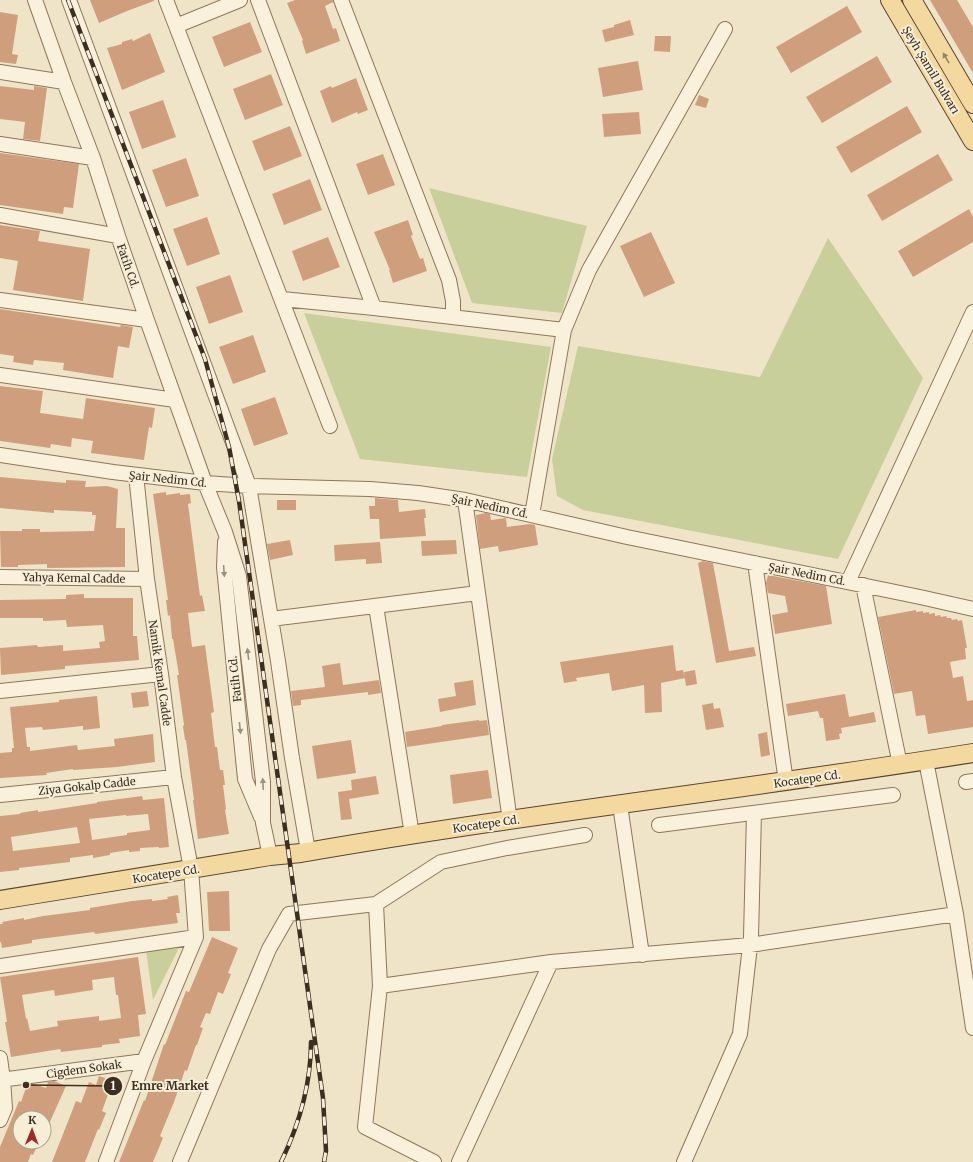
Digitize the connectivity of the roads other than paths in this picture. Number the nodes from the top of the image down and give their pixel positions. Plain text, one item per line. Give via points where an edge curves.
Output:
1 (32, 0) edge
2 (69, 0) edge
3 (166, 0) edge
4 (240, 0) edge
5 (258, 0) edge
6 (341, 0) edge
7 (890, 0) edge
8 (912, 0) edge
9 (176, 26) junction
10 (725, 29) dead end
11 (0, 72) edge
12 (64, 82) junction
13 (967, 86) edge
14 (973, 104) edge
15 (973, 141) edge
16 (0, 144) edge
17 (93, 158) junction
18 (0, 216) edge
19 (118, 236) junction
20 (282, 299) junction
21 (0, 300) edge
22 (374, 308) junction
23 (973, 312) edge
24 (453, 317) junction
25 (147, 320) junction
26 (564, 330) junction
27 (0, 375) edge
28 (175, 400) junction
29 (330, 426) dead end
30 (0, 456) edge
31 (136, 475) junction
32 (205, 483) junction
33 (249, 486) junction
34 (466, 500) junction
35 (532, 515) junction
36 (755, 563) junction
37 (0, 577) edge
38 (147, 579) junction
39 (848, 582) junction
40 (863, 585) junction
41 (478, 592) junction
42 (376, 606) junction
43 (973, 609) edge
44 (271, 619) junction
45 (161, 674) junction
46 (0, 691) edge
47 (973, 753) edge
48 (926, 761) junction
49 (900, 765) junction
50 (174, 778) junction
51 (786, 782) junction
52 (0, 795) edge
53 (893, 795) dead end
54 (620, 805) junction
55 (754, 813) junction
56 (510, 821) junction
57 (660, 825) dead end
58 (585, 834) dead end
59 (412, 835) junction
60 (308, 851) junction
61 (270, 856) junction
62 (191, 870) junction
63 (0, 900) edge
64 (376, 904) junction
65 (956, 914) junction
66 (196, 937) junction
67 (750, 945) junction
68 (642, 955) junction
69 (551, 962) junction
70 (0, 966) edge
71 (380, 986) junction
72 (973, 1028) edge
73 (0, 1058) edge
74 (144, 1061) junction
75 (2, 1080) edge
76 (0, 1120) edge
77 (106, 1162) edge
78 (180, 1162) edge
79 (434, 1162) edge
80 (459, 1162) edge
81 (684, 1162) edge

1 - 12 street, Fatih Cd.
2 - 33 street
3 - 9 street
4 - 9 street
5 - 22 street
6 - 24 street via 449,280
7 - 15 main road, Şeyh Şamil Bulvarı
13 -> 8 main road, Şeyh Şamil Bulvarı
9 - 20 street
10 - 26 street via 589,270
11 - 12 street
12 - 17 street, Fatih Cd.
13 - 14 main road, Şeyh Şamil Bulvarı
16 - 17 street
17 - 19 street, Fatih Cd.
18 - 19 street
19 - 25 street, Fatih Cd.
20 - 22 street
20 - 29 street
21 - 25 street
22 - 24 street
23 - 39 street
24 - 26 street
25 - 28 street, Fatih Cd.
26 - 35 street
27 - 28 street
28 - 32 street, Fatih Cd.
30 - 31 street, Şair Nedim Cd.
31 - 32 street, Şair Nedim Cd.
31 - 38 street, Namik Kemal Cadde
32 - 33 street, Şair Nedim Cd.
32 - 61 street, Fatih Cd. via 225,532 224,567 245,779 263,823
33 - 34 street, Şair Nedim Cd. via 370,489
33 - 44 street
34 - 35 street, Şair Nedim Cd.
34 - 41 street
35 - 36 street, Şair Nedim Cd.
36 - 39 street, Şair Nedim Cd.
36 - 51 street
37 - 38 street, Yahya Kemal Cadde
38 - 45 street, Namik Kemal Cadde
39 - 40 street, Şair Nedim Cd.
40 - 43 street, Şair Nedim Cd.
40 - 49 street
41 - 42 street
41 - 56 street
42 - 44 street
42 - 59 street
44 - 60 street
45 - 46 street
45 - 50 street, Namik Kemal Cadde
47 - 48 main road, Kocatepe Cd.
48 - 49 main road, Kocatepe Cd.
48 - 65 street
49 - 51 main road, Kocatepe Cd.
50 - 52 street, Ziya Gokalp Cadde
50 - 62 street, Namik Kemal Cadde
51 - 54 main road, Kocatepe Cd.
53 - 55 street
54 - 56 main road, Kocatepe Cd.
54 - 68 street
55 - 57 street
55 - 67 street
56 - 59 main road, Kocatepe Cd.
58 - 64 street via 441,862
59 - 60 main road, Kocatepe Cd.
60 - 61 main road, Kocatepe Cd.
61 - 62 main road, Kocatepe Cd.
62 - 63 main road, Kocatepe Cd.
62 - 66 street, Namik Kemal Cadde
64 - 71 street
64 - 78 street via 289,914 269,949
65 - 67 street
65 - 72 street
66 - 70 street
66 - 74 street
67 - 68 street
67 - 81 street via 740,1034
68 - 69 street
69 - 71 street
69 - 80 street
71 - 79 street via 365,1128
73 - 75 street
74 - 75 street, Cigdem Sokak
74 - 77 street
75 - 76 street via 5,1108

